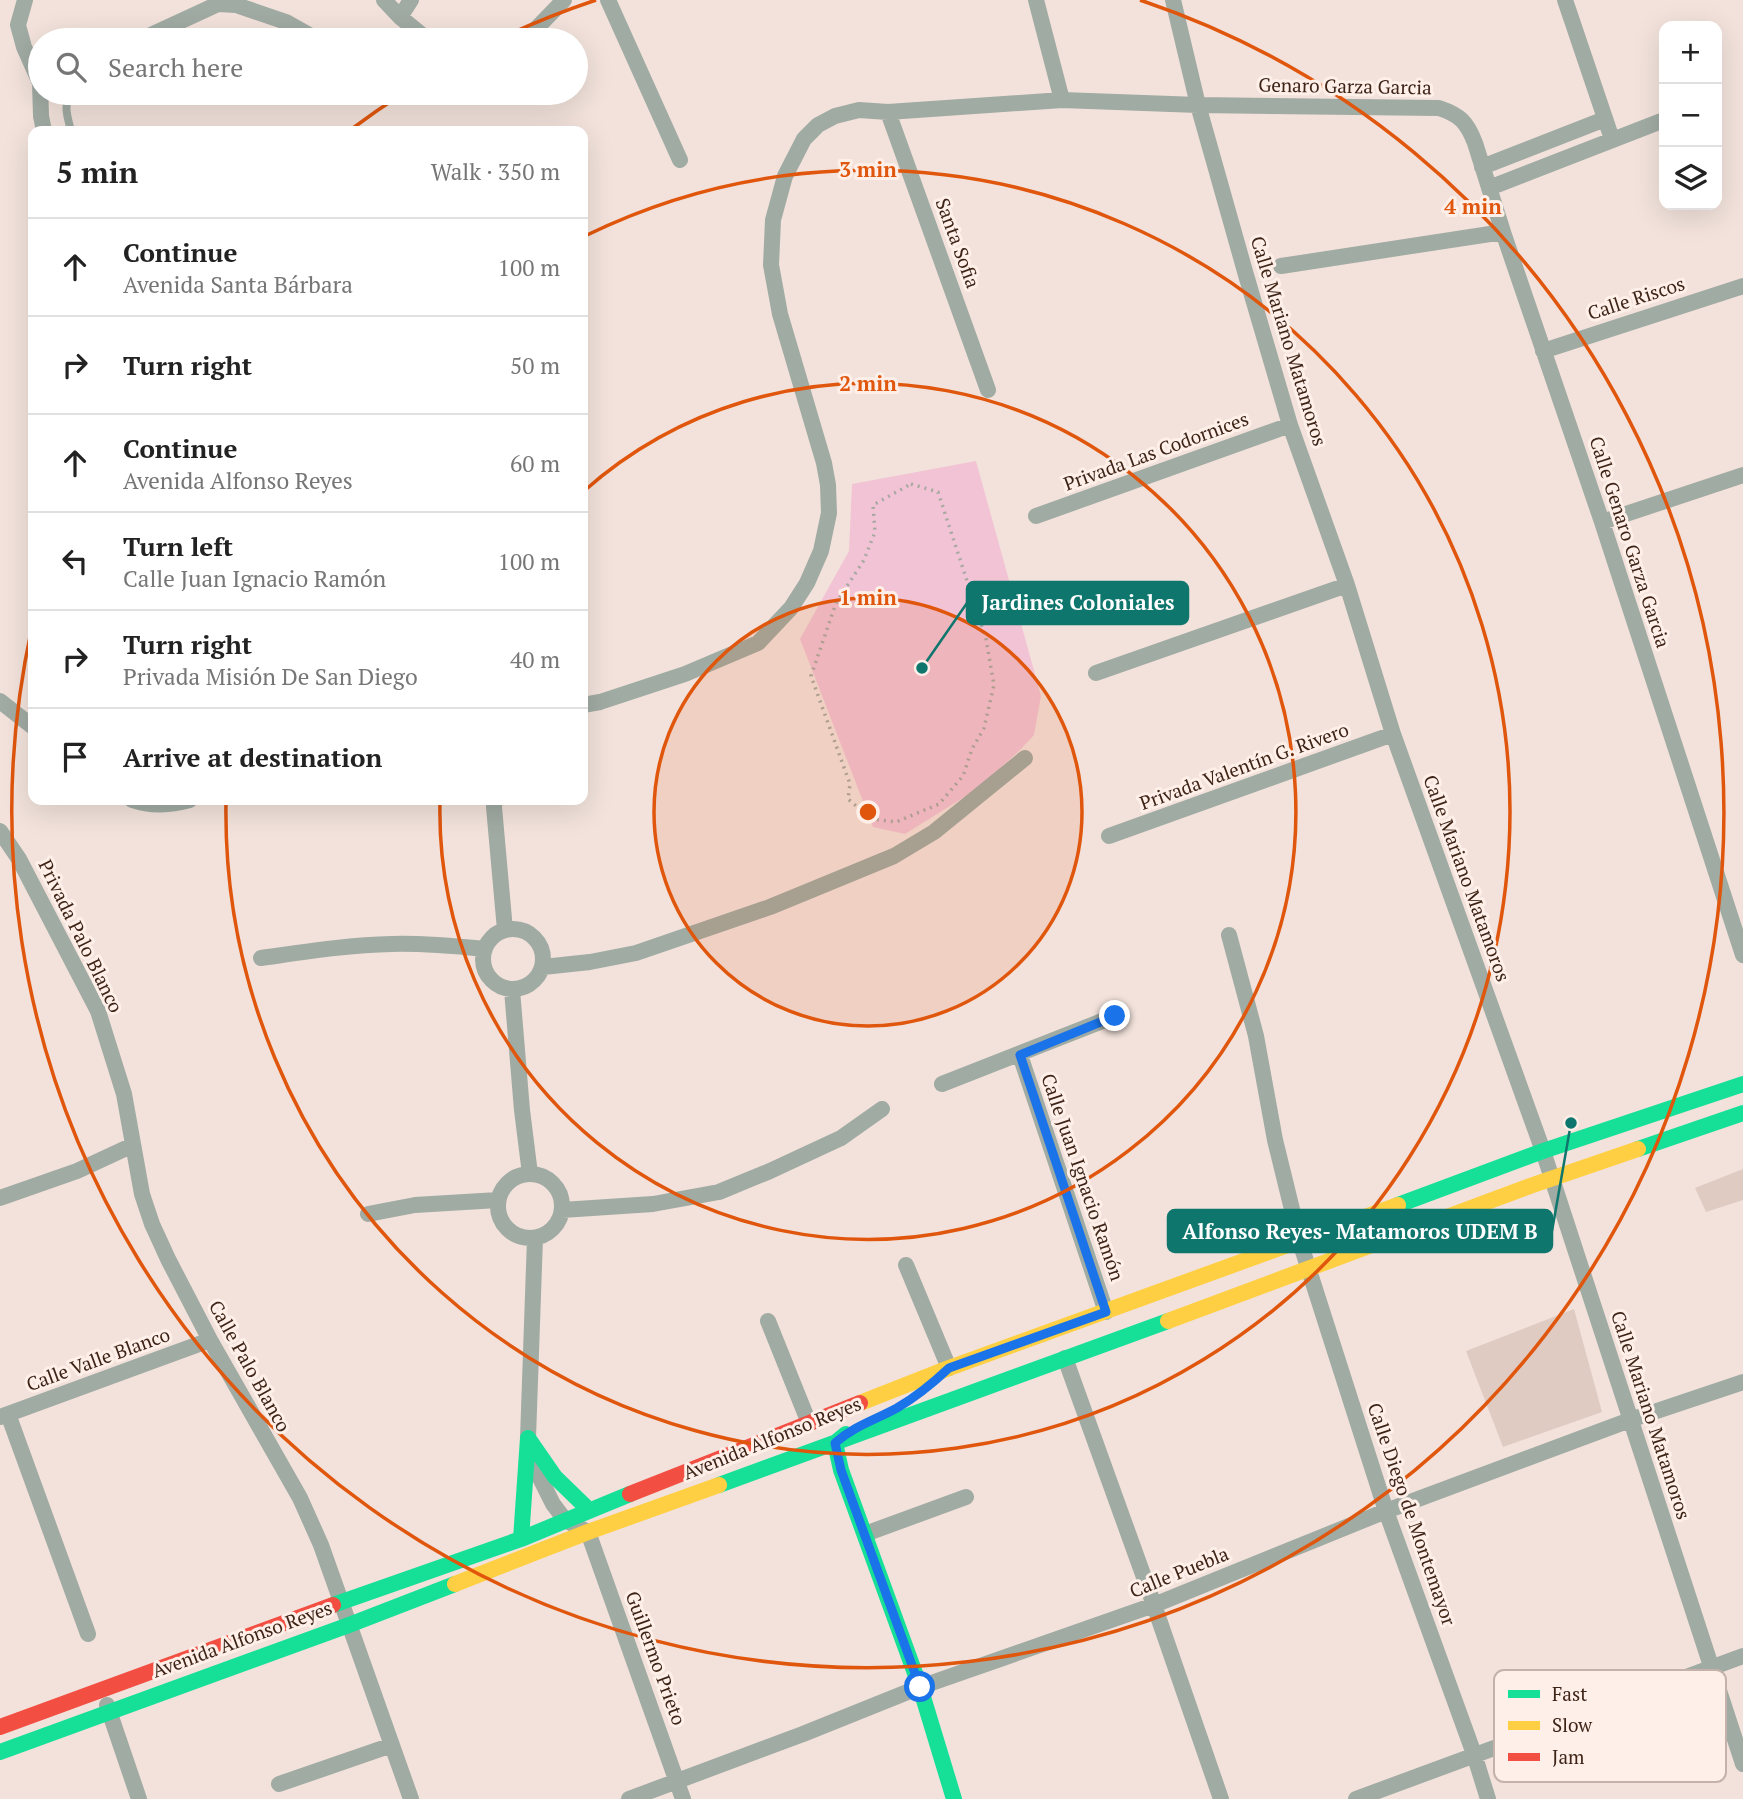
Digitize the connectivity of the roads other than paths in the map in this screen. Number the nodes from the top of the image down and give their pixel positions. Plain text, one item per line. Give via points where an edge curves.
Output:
1 (25, 0) edge
2 (384, 0) edge
3 (411, 0) edge
4 (564, 0) edge
5 (608, 0) edge
6 (1036, 0) edge
7 (1173, 0) edge
8 (1565, 0) edge
9 (400, 17) junction
10 (166, 28) edge
11 (296, 28) edge
12 (413, 28) edge
13 (537, 28) edge
14 (28, 56) edge
15 (1062, 100) junction
16 (41, 105) edge
17 (67, 105) edge
18 (1198, 106) junction
19 (888, 111) junction
20 (1605, 119) junction
21 (1659, 122) edge
22 (43, 126) edge
23 (70, 126) edge
24 (1612, 139) junction
25 (1475, 143) joint
26 (680, 160) dead end
27 (1482, 167) junction
28 (1489, 188) junction
29 (1503, 232) junction
30 (1281, 267) dead end
31 (1743, 286) edge
32 (1543, 351) junction
33 (988, 390) dead end
34 (1290, 425) junction
35 (1743, 475) edge
36 (1036, 516) dead end
37 (1602, 522) junction
38 (1347, 586) junction
39 (1096, 673) dead end
40 (0, 701) edge
41 (588, 704) edge
42 (28, 723) edge
43 (1393, 734) junction
44 (1025, 758) dead end
45 (151, 805) edge
46 (172, 805) edge
47 (493, 805) edge
48 (0, 831) edge
49 (1109, 836) dead end
50 (505, 930) junction
51 (1230, 934) dead end
52 (485, 949) junction
53 (1743, 955) edge
54 (261, 958) dead end
55 (543, 967) junction
56 (512, 990) junction
57 (1115, 1016) dead end
58 (1020, 1055) junction
59 (942, 1084) dead end
60 (1743, 1084) edge
61 (882, 1110) dead end
62 (1743, 1113) edge
63 (133, 1145) junction
64 (1543, 1151) junction
65 (530, 1174) junction
66 (1552, 1178) junction
67 (0, 1198) edge
68 (498, 1200) junction
69 (562, 1210) junction
70 (368, 1214) dead end
71 (535, 1238) junction
72 (1300, 1242) junction
73 (906, 1265) dead end
74 (1309, 1269) junction
75 (1106, 1312) junction
76 (768, 1321) dead end
77 (210, 1340) junction
78 (1065, 1358) junction
79 (949, 1368) junction
80 (1743, 1382) edge
81 (4, 1416) edge
82 (1630, 1420) junction
83 (809, 1423) junction
84 (528, 1438) junction
85 (835, 1443) junction
86 (966, 1497) dead end
87 (589, 1510) junction
88 (1386, 1511) junction
89 (565, 1520) junction
90 (588, 1532) junction
91 (865, 1534) junction
92 (521, 1539) junction
93 (342, 1602) junction
94 (1154, 1605) junction
95 (349, 1625) junction
96 (88, 1634) dead end
97 (1743, 1656) edge
98 (1712, 1667) junction
99 (1704, 1670) edge
100 (1713, 1670) edge
101 (920, 1687) junction
102 (102, 1690) junction
103 (1726, 1711) edge
104 (110, 1712) junction
105 (0, 1727) edge
106 (392, 1745) junction
107 (1494, 1747) edge
108 (0, 1752) edge
109 (1474, 1754) junction
110 (1743, 1764) edge
111 (677, 1781) junction
112 (279, 1784) dead end
113 (139, 1799) edge
114 (411, 1799) edge
115 (629, 1799) edge
116 (683, 1799) edge
117 (954, 1799) edge
118 (1221, 1799) edge
119 (1356, 1799) edge
120 (1488, 1799) edge

1 - 14 street via 18,25
2 - 9 street
3 - 9 street
4 - 13 street
5 - 26 street
6 - 15 street
7 - 18 street, Calle Mariano Matamoros
8 - 20 street
9 - 12 street
10 - 11 street via 218,4 236,5
15 - 18 street, Genaro Garza Garcia
15 - 19 street, Genaro Garza Garcia
16 - 22 street
17 - 23 lane
18 - 25 street, Genaro Garza Garcia via 1439,108 1463,120
18 - 34 street, Calle Mariano Matamoros
19 - 33 street, Santa Sofia
19 - 41 street, Genaro Garza Garcia via 859,110 818,125 804,139 785,176 774,220 771,265 780,314 828,485 829,513 821,551 807,583 758,643 685,674
20 - 24 street
20 - 27 street
21 - 24 street
24 - 28 street
25 - 27 street, Calle Genaro Garza Garcia
27 - 28 street, Calle Genaro Garza Garcia
28 - 29 street, Calle Genaro Garza Garcia
29 - 30 street
29 - 32 street, Calle Genaro Garza Garcia
31 - 32 street, Calle Riscos
32 - 37 street, Calle Genaro Garza Garcia
34 - 36 street, Privada Las Codornices
34 - 38 street, Calle Mariano Matamoros
35 - 37 street
37 - 53 street, Calle Genaro Garza Garcia
38 - 39 street
38 - 43 street, Calle Mariano Matamoros
40 - 42 street
43 - 49 street, Privada Valentín G. Rivero
43 - 64 street, Calle Mariano Matamoros
44 - 55 street via 934,832 894,856 647,950
45 - 46 street
47 - 50 street
48 - 63 street, Privada Palo Blanco via 97,1011 124,1094
50 - 52 street
50 - 55 street via 530,933 544,954
51 - 72 street, Calle Diego de Montemayor
52 - 54 street via 390,944
52 - 56 street via 488,976
55 - 56 street via 531,984
56 - 65 street
57 - 58 street
58 - 59 street
58 - 75 street, Calle Juan Ignacio Ramón
60 - 64 main road, Avenida Alfonso Reyes
61 - 69 street via 841,1138 719,1192 653,1204
62 - 66 main road, Avenida Alfonso Reyes
63 - 67 street
63 - 77 street, Calle Palo Blanco via 152,1224
64 - 66 street, Calle Mariano Matamoros
64 - 72 main road, Avenida Alfonso Reyes
65 - 68 street via 512,1179
65 - 69 street via 554,1185
66 - 74 main road, Avenida Alfonso Reyes
66 - 82 street, Calle Mariano Matamoros
68 - 70 street via 415,1205
68 - 71 street via 503,1225 523,1238
69 - 71 street via 553,1228
71 - 84 street
72 - 74 street, Calle Diego de Montemayor
72 - 75 main road, Avenida Alfonso Reyes
73 - 79 street
74 - 78 main road, Avenida Alfonso Reyes
74 - 88 street, Calle Diego de Montemayor
75 - 79 main road, Avenida Alfonso Reyes
76 - 83 street
77 - 81 street, Calle Valle Blanco
77 - 93 street, Calle Palo Blanco via 300,1498
78 - 85 main road, Avenida Alfonso Reyes
78 - 94 street
79 - 83 main road, Avenida Alfonso Reyes
79 - 85 main road via 919,1394
80 - 82 street, Calle Puebla
81 - 96 street
82 - 88 street, Calle Puebla
82 - 98 street, Calle Mariano Matamoros
83 - 87 main road, Avenida Alfonso Reyes
84 - 87 main road via 546,1468
84 - 89 street via 545,1491
84 - 92 main road
85 - 90 main road, Avenida Alfonso Reyes
85 - 91 main road
86 - 91 street
87 - 89 main road, Avenida Alfonso Reyes
88 - 94 street, Calle Puebla
88 - 109 street, Calle Diego de Montemayor
89 - 90 street
89 - 92 main road, Avenida Alfonso Reyes
90 - 95 main road, Avenida Alfonso Reyes
90 - 111 street, Guillermo Prieto
91 - 101 main road
92 - 93 main road, Avenida Alfonso Reyes
93 - 95 street, Calle Palo Blanco
93 - 102 main road, Avenida Alfonso Reyes
94 - 101 street, Calle Puebla
94 - 118 street
95 - 104 main road, Avenida Alfonso Reyes
95 - 106 street, Calle Palo Blanco
97 - 98 street
98 - 99 street
98 - 100 street, Calle Mariano Matamoros
101 - 111 street, Calle Puebla
101 - 117 main road
102 - 104 street
102 - 105 main road, Avenida Alfonso Reyes
103 - 110 street, Calle Mariano Matamoros
104 - 108 main road, Avenida Alfonso Reyes
104 - 113 street
106 - 112 street
106 - 114 street, Calle Palo Blanco
107 - 109 street
109 - 119 street
109 - 120 street, Calle Diego de Montemayor
111 - 115 street, Calle Puebla
111 - 116 street, Guillermo Prieto

